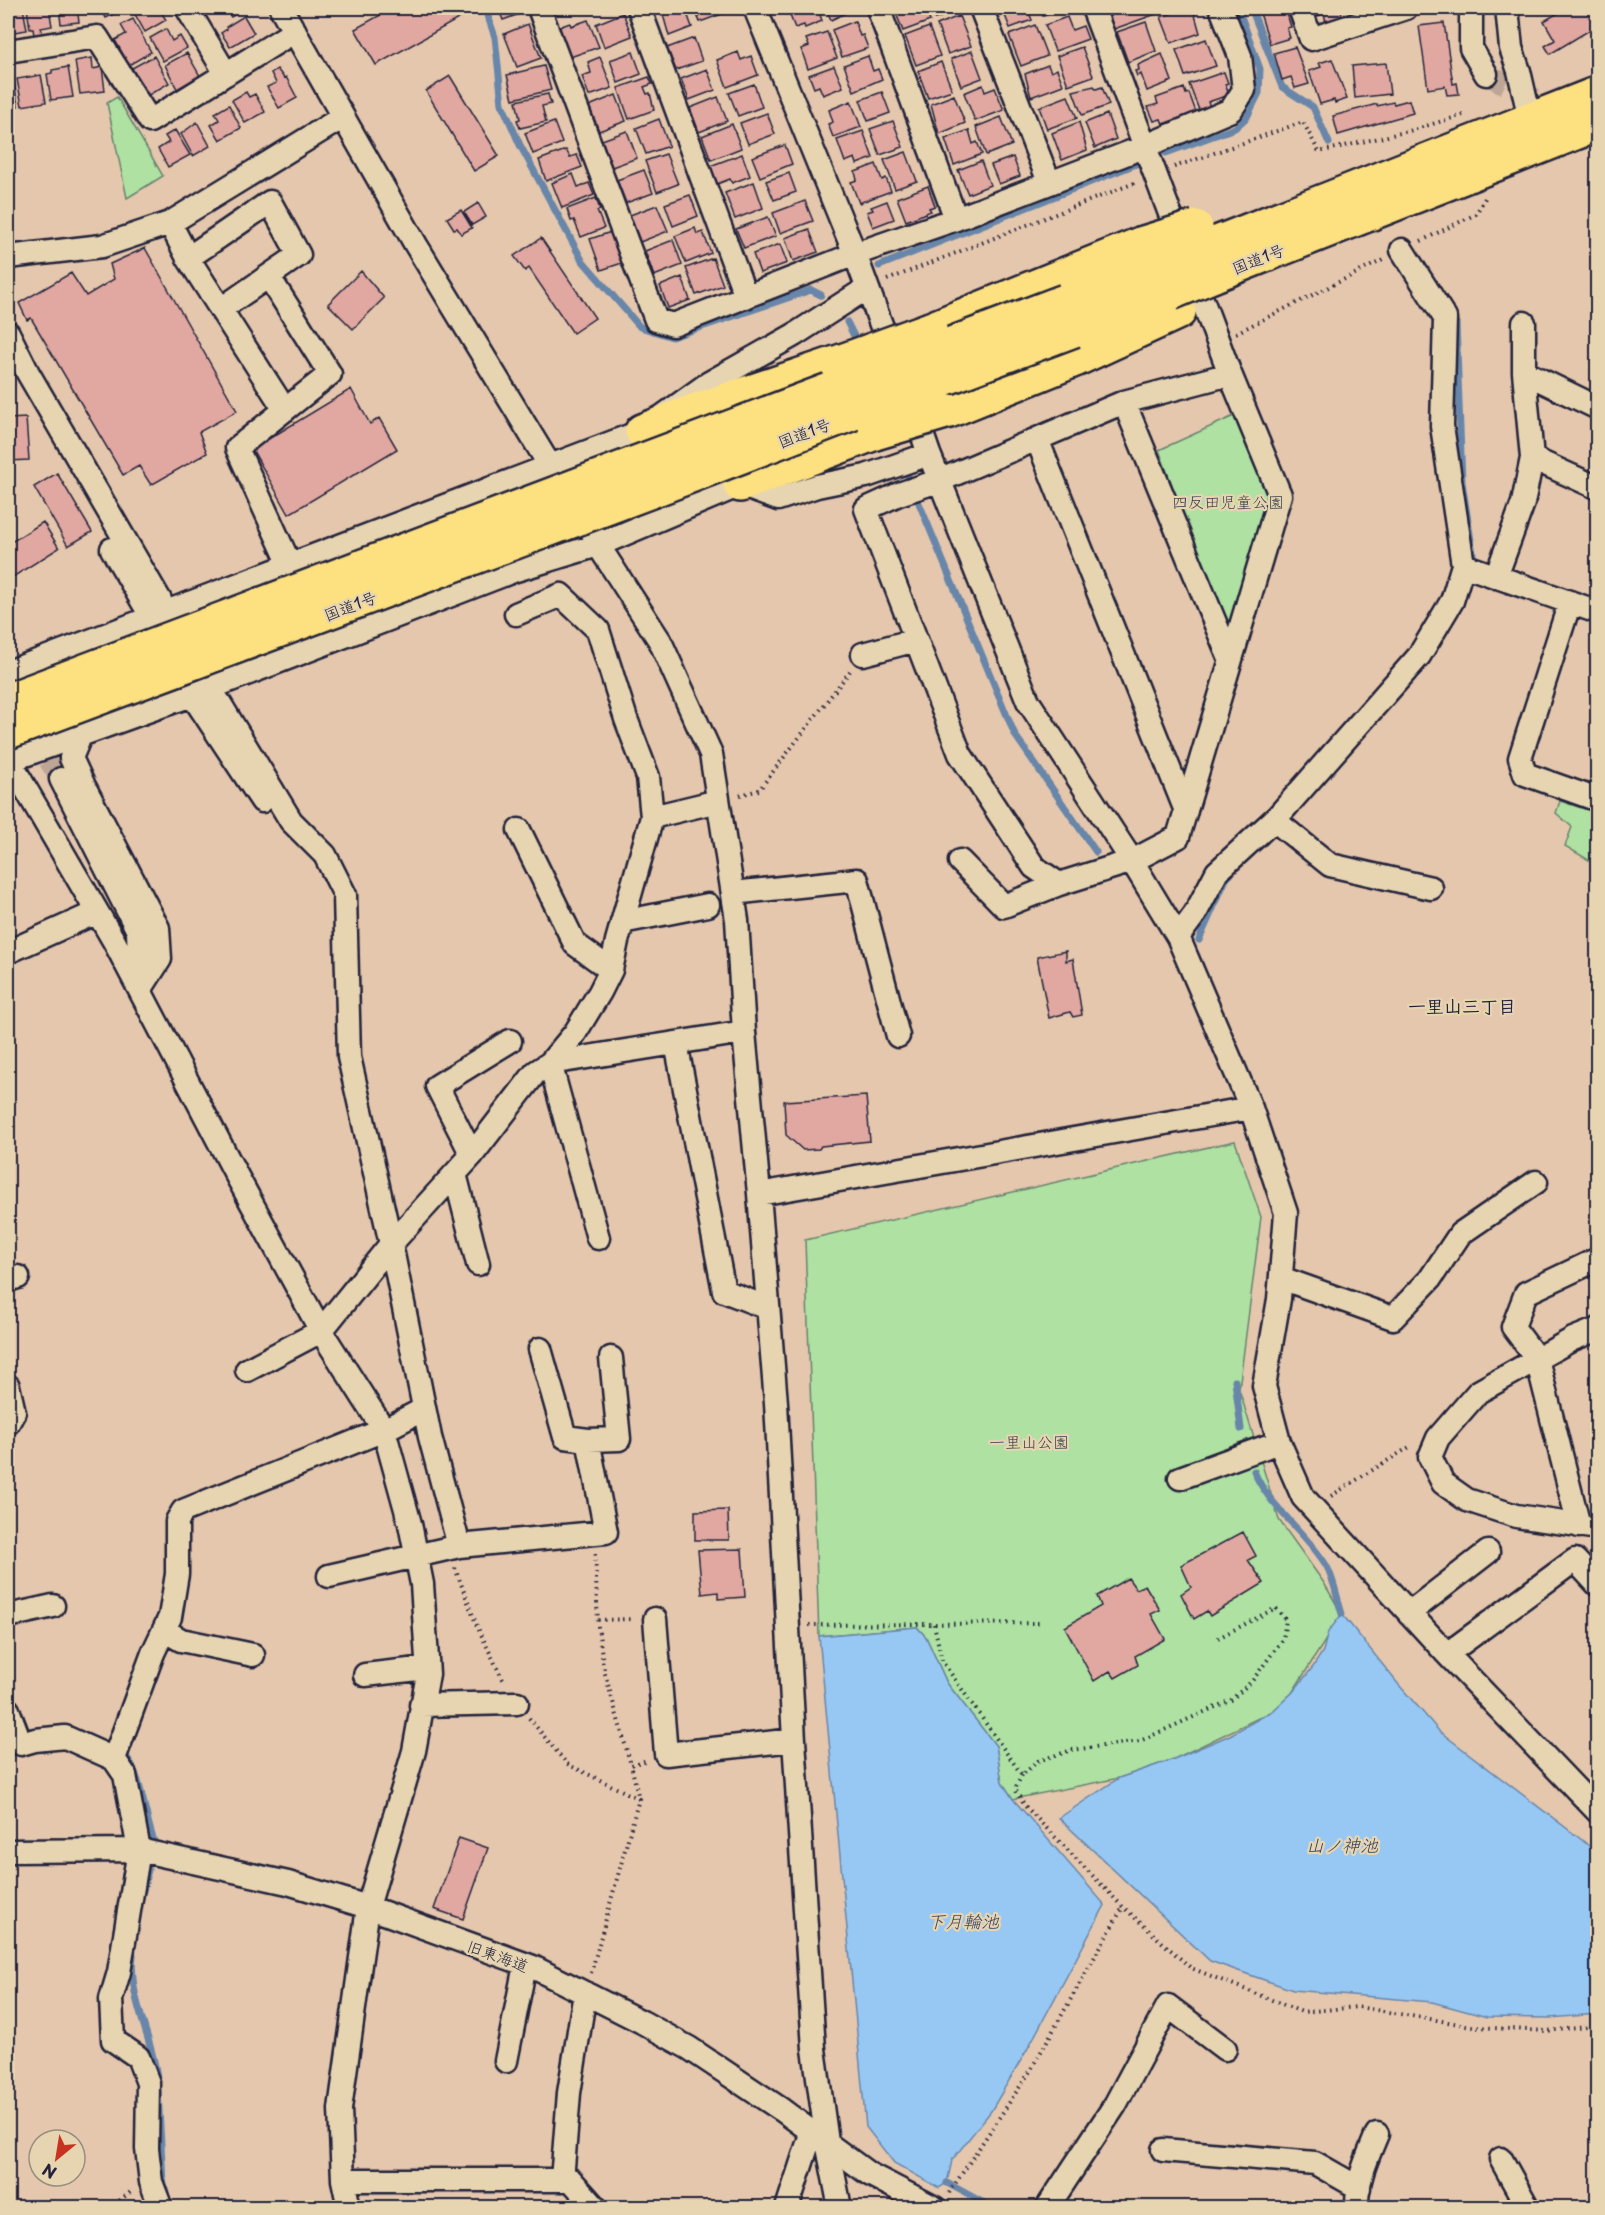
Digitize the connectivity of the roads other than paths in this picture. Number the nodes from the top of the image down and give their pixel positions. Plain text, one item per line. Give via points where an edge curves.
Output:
1 (187, 8) edge
2 (281, 8) edge
3 (639, 8) edge
4 (755, 8) edge
5 (878, 8) edge
6 (981, 8) edge
7 (1093, 8) edge
8 (1221, 8) edge
9 (1300, 8) edge
10 (1406, 8) edge
11 (1471, 8) edge
12 (1507, 8) edge
13 (544, 9) edge
14 (296, 32) junction
15 (8, 51) edge
16 (226, 74) junction
17 (1486, 74) tunnel mouth
18 (1598, 93) edge
19 (343, 117) junction
20 (1530, 119) junction
21 (1598, 124) edge
22 (1146, 146) junction
23 (1049, 182) junction
24 (956, 219) junction
25 (170, 222) junction
26 (1402, 250) dead end
27 (855, 254) junction
28 (8, 257) edge
29 (188, 258) junction
30 (1206, 261) junction
31 (269, 277) junction
32 (1163, 279) junction
33 (867, 288) junction
34 (746, 297) junction
35 (221, 309) junction
36 (1070, 316) junction
37 (1524, 323) dead end
38 (8, 333) edge
39 (1524, 372) junction
40 (28, 373) junction
41 (1230, 374) junction
42 (1124, 402) junction
43 (1598, 408) edge
44 (285, 410) junction
45 (642, 431) junction
46 (1037, 439) junction
47 (929, 454) junction
48 (1532, 458) junction
49 (550, 466) junction
50 (934, 483) junction
51 (740, 485) junction
52 (1598, 488) edge
53 (598, 545) junction
54 (290, 565) junction
55 (1463, 566) junction
56 (1496, 577) junction
57 (1570, 602) junction
58 (164, 608) junction
59 (1598, 612) edge
60 (516, 614) dead end
61 (916, 640) junction
62 (863, 654) road end
63 (8, 655) edge
64 (1230, 659) junction
65 (30, 664) junction
66 (8, 672) edge
67 (221, 692) junction
68 (192, 695) junction
69 (8, 700) edge
70 (81, 734) junction
71 (8, 751) edge
72 (61, 779) tunnel mouth
73 (1598, 800) edge
74 (718, 801) junction
75 (1186, 812) junction
76 (652, 817) junction
77 (1274, 820) junction
78 (519, 830) dead end
79 (325, 855) junction
80 (960, 861) dead end
81 (1132, 861) junction
82 (1059, 884) junction
83 (1431, 888) dead end
84 (733, 892) junction
85 (708, 904) dead end
86 (98, 912) junction
87 (622, 922) junction
88 (1178, 937) junction
89 (8, 952) edge
90 (611, 970) junction
91 (140, 990) junction
92 (744, 1032) junction
93 (898, 1036) dead end
94 (510, 1041) dead end
95 (676, 1043) junction
96 (550, 1063) junction
97 (1251, 1108) junction
98 (472, 1155) junction
99 (455, 1174) junction
100 (1536, 1182) dead end
101 (759, 1194) junction
102 (598, 1238) dead end
103 (391, 1244) junction
104 (1598, 1259) edge
105 (478, 1264) dead end
106 (1281, 1278) junction
107 (768, 1308) junction
108 (1598, 1329) edge
109 (321, 1330) junction
110 (540, 1349) dead end
111 (610, 1358) dead end
112 (1537, 1359) junction
113 (247, 1370) dead end
114 (8, 1386) edge
115 (424, 1409) junction
116 (8, 1423) edge
117 (384, 1430) junction
118 (588, 1440) junction
119 (1279, 1442) junction
120 (1180, 1478) dead end
121 (1588, 1527) edge
122 (459, 1546) junction
123 (1488, 1552) dead end
124 (416, 1556) junction
125 (328, 1576) dead end
126 (1598, 1585) edge
127 (53, 1606) dead end
128 (1409, 1613) junction
129 (8, 1616) edge
130 (655, 1619) road end
131 (172, 1635) junction
132 (1447, 1654) junction
133 (254, 1655) dead end
134 (427, 1668) junction
135 (365, 1675) dead end
136 (517, 1703) dead end
137 (421, 1705) junction
138 (144, 1709) dead end
139 (8, 1710) edge
140 (794, 1740) junction
141 (115, 1758) junction
142 (1598, 1812) edge
143 (139, 1850) junction
144 (8, 1851) edge
145 (368, 1907) junction
146 (525, 1965) junction
147 (585, 1993) junction
148 (1225, 2049) dead end
149 (506, 2061) dead end
150 (1377, 2134) dead end
151 (819, 2137) junction
152 (1163, 2150) dead end
153 (1501, 2159) dead end
154 (343, 2180) junction
155 (562, 2180) junction
156 (1358, 2198) edge
157 (940, 2203) edge
158 (161, 2208) edge
159 (349, 2208) edge
160 (596, 2208) edge
161 (787, 2208) edge
162 (840, 2208) edge
163 (1047, 2208) edge
164 (1528, 2208) edge

1 - 16 street
2 - 14 street
3 - 34 street
4 - 27 street
5 - 24 street
6 - 23 street
7 - 22 street
8 - 22 street via 1240,56 1244,90 1231,110
9 - 10 street via 1311,39
11 - 17 street via 1471,48
12 - 20 street via 1511,48
13 - 34 street via 656,320 674,325
14 - 16 street
14 - 19 street
15 - 16 street via 97,37 150,121
18 - 20 highway
19 - 25 street
19 - 49 street
20 - 30 highway via 1411,165 1289,192
21 - 30 highway, 国道1号 via 1302,240
22 - 23 street
22 - 41 street
23 - 24 street
24 - 27 street
25 - 28 street via 102,246
25 - 29 street
26 - 55 street via 1445,318 1442,426
27 - 33 street
27 - 34 street
29 - 31 street via 270,202 299,255
29 - 35 street
30 - 32 highway, bridge
30 - 32 highway
31 - 35 street
31 - 44 street via 330,374
32 - 36 highway, 国道1号
32 - 45 highway, bridge via 930,329
32 - 51 highway, bridge via 1075,360 948,411 875,433
33 - 45 street via 709,383
33 - 47 street
35 - 44 street
36 - 69 highway, 国道1号, bridge via 786,408
36 - 71 highway, 国道1号, bridge via 874,405 565,524
37 - 39 street
38 - 40 street
39 - 43 street
39 - 48 street
40 - 58 street via 27,398
40 - 58 street via 48,380
41 - 42 street
41 - 64 street via 1280,495
42 - 46 street
42 - 64 street
44 - 54 street via 237,447
45 - 49 street
46 - 50 street
46 - 75 street
47 - 50 street
47 - 51 street via 866,476 778,499
48 - 52 street
48 - 56 street via 1523,503
49 - 53 street via 576,497
49 - 54 street
50 - 61 street via 866,509
50 - 81 street via 1028,701
51 - 53 street
53 - 67 street via 516,570
53 - 74 street via 660,641 711,754
54 - 58 street
55 - 56 street
55 - 77 street via 1452,601 1419,656
56 - 57 street
57 - 59 street
57 - 73 street via 1520,758 1526,774
58 - 65 street
60 - 76 street via 561,596 598,630 648,777
61 - 62 street
61 - 82 street via 960,754 1034,867
63 - 65 street
64 - 75 street
65 - 66 street
67 - 68 street
67 - 79 street via 303,811
68 - 70 street
68 - 79 street via 279,828
70 - 71 street
70 - 91 street via 71,758 159,928 160,959
71 - 86 street
72 - 91 street via 138,931
74 - 76 street
74 - 84 street
75 - 81 street via 1178,837
76 - 87 street
77 - 83 street via 1330,865
77 - 88 street via 1216,872 1195,914
78 - 90 street via 575,944
79 - 103 street via 345,895 349,1057
80 - 82 street via 1004,906
81 - 82 street
81 - 88 street
84 - 92 street
84 - 93 street via 857,880
85 - 87 street
86 - 89 street
86 - 91 street
87 - 90 street
88 - 97 street
90 - 96 street via 575,1033
91 - 109 street
92 - 95 street
92 - 101 street
94 - 98 street via 437,1086
95 - 96 street
95 - 107 street via 724,1291
96 - 98 street via 536,1072
96 - 102 street
97 - 101 street
97 - 106 street via 1286,1213
98 - 99 street
99 - 103 street
99 - 105 street
100 - 106 street via 1460,1234 1430,1279 1394,1318
101 - 107 street
103 - 109 street
103 - 115 street
104 - 112 street via 1526,1293 1513,1327
106 - 119 street via 1264,1386
107 - 140 street
108 - 112 street
109 - 113 street
109 - 117 street
110 - 118 street via 565,1437
111 - 118 street via 619,1439
112 - 121 street
112 - 121 street via 1478,1392 1438,1438 1430,1457 1443,1483 1467,1500 1516,1516
114 - 116 street via 14,1412
115 - 117 street
115 - 122 street
117 - 124 street
117 - 131 street via 183,1510 177,1521
118 - 122 street via 606,1532
119 - 120 street
119 - 128 street via 1303,1497
122 - 124 street
123 - 128 street
124 - 125 street
124 - 134 street via 422,1584
126 - 132 street via 1575,1560
127 - 129 street
128 - 132 street
130 - 140 street via 666,1755
131 - 133 street
131 - 138 street
131 - 141 street via 153,1653
132 - 142 street
134 - 135 street
134 - 137 street
136 - 137 street
137 - 145 street via 414,1751
139 - 141 street via 21,1744 65,1737
140 - 151 street
141 - 143 street via 125,1775
143 - 144 street, 旧東海道
143 - 145 street, 旧東海道 via 288,1883
143 - 158 street via 111,1999 113,2040 138,2057 148,2083 147,2149 151,2182
145 - 146 street, 旧東海道
145 - 154 street via 340,2109
146 - 147 street, 旧東海道
146 - 149 street
147 - 151 street, 旧東海道 via 689,2048
147 - 155 street via 569,2092
148 - 163 street via 1168,2006 1115,2105
150 - 156 street via 1363,2168
151 - 157 street, 旧東海道 via 869,2174
151 - 161 street
151 - 162 street
152 - 156 street via 1315,2163
153 - 164 street
154 - 155 street
154 - 159 street
155 - 160 street via 571,2180

